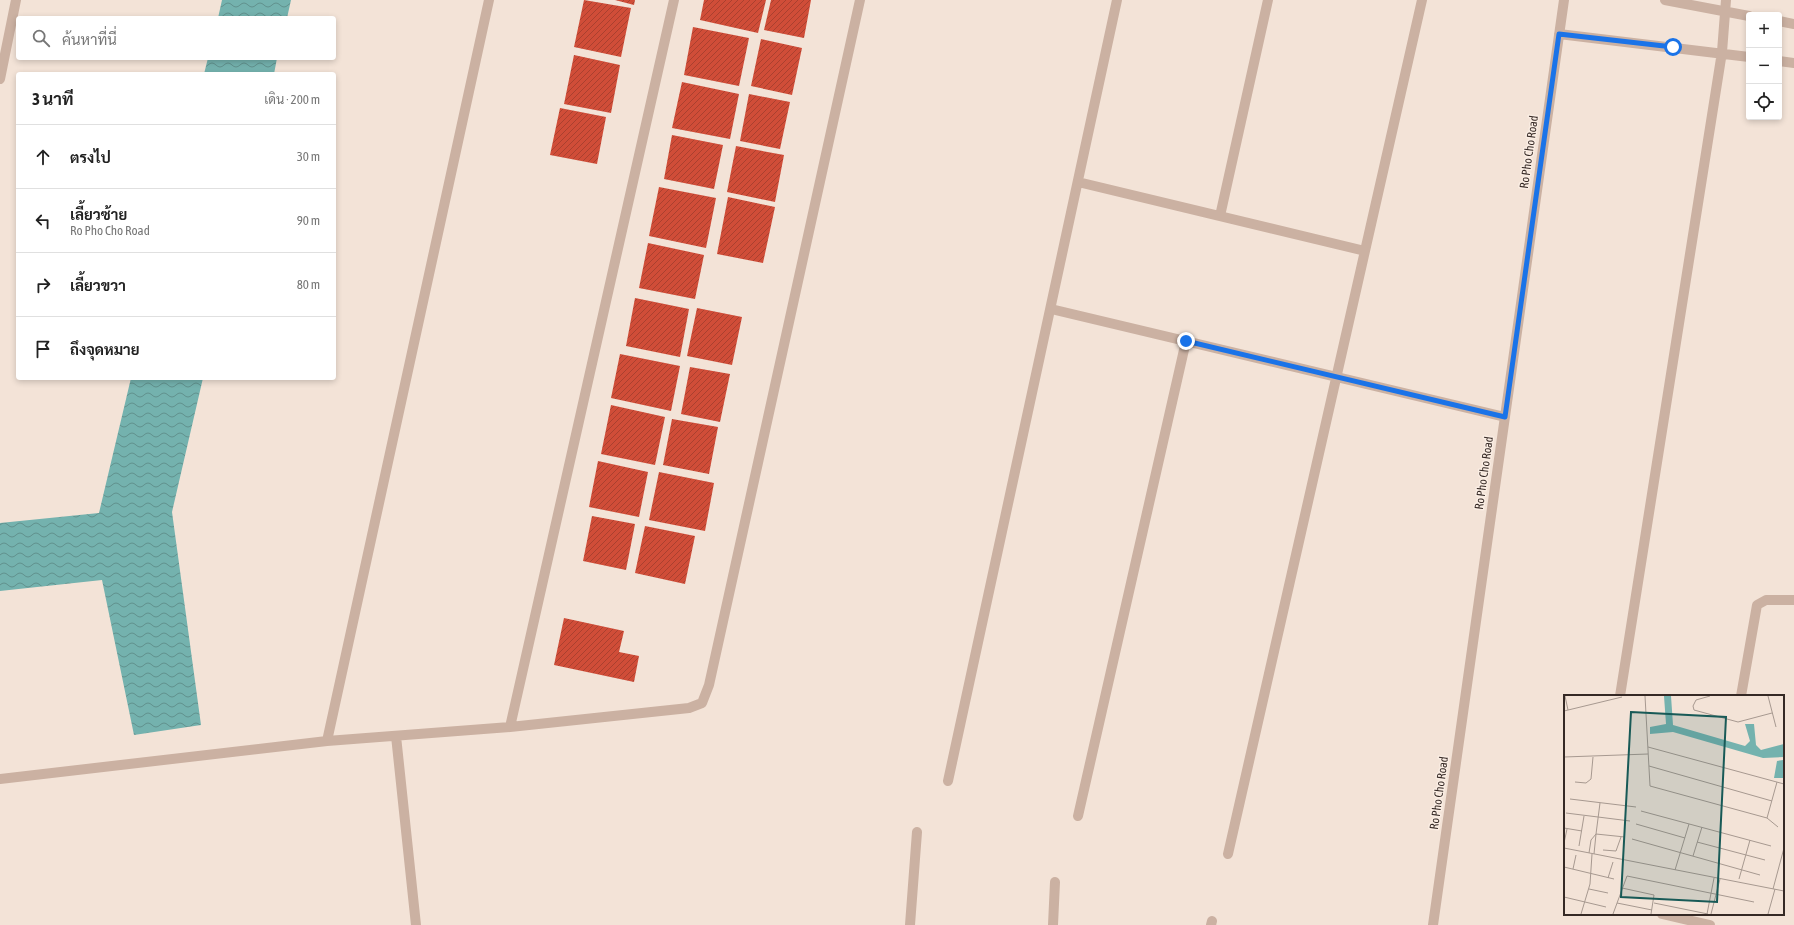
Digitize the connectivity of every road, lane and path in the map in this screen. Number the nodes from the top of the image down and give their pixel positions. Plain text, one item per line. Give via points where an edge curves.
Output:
1 (16, 0) edge
2 (489, 0) edge
3 (674, 0) edge
4 (860, 0) edge
5 (1117, 0) edge
6 (1268, 0) edge
7 (1422, 0) edge
8 (1564, 0) edge
9 (1665, 0) edge
10 (1726, 0) edge
11 (1724, 11) junction
12 (1746, 15) edge
13 (1782, 22) edge
14 (1794, 24) edge
15 (1559, 34) junction
16 (1722, 52) junction
17 (1746, 56) edge
18 (1782, 62) edge
19 (1794, 64) edge
20 (0, 79) edge
21 (1078, 182) junction
22 (1220, 216) junction
23 (1365, 252) junction
24 (1051, 308) junction
25 (1186, 341) junction
26 (1337, 377) junction
27 (1505, 417) junction
28 (1794, 600) edge
29 (1620, 695) edge
30 (1741, 695) edge
31 (510, 727) junction
32 (396, 736) junction
33 (327, 741) junction
34 (0, 779) edge
35 (948, 781) dead end
36 (1078, 816) dead end
37 (917, 832) dead end
38 (1228, 854) dead end
39 (1055, 882) dead end
40 (1668, 915) edge
41 (1706, 921) edge
42 (416, 925) edge
43 (910, 925) edge
44 (1054, 925) edge
45 (1433, 925) edge

1 - 20 street
2 - 33 street
3 - 31 street
4 - 31 street via 712,669 702,703 689,708
5 - 21 street
6 - 22 street
7 - 23 street
8 - 15 street, Ro Pho Cho Road
9 - 11 street
10 - 11 street
11 - 12 street
11 - 16 street
13 - 14 street
15 - 16 street
15 - 27 street, Ro Pho Cho Road
16 - 17 street
16 - 29 street
18 - 19 street
21 - 22 street
21 - 24 street
22 - 23 street
23 - 26 street
24 - 25 street
24 - 35 street
25 - 26 street
25 - 36 street
26 - 27 street
26 - 38 street
27 - 45 street, Ro Pho Cho Road
28 - 30 street via 1766,600 1757,606
31 - 32 street
32 - 33 street
32 - 42 street
33 - 34 street
37 - 43 street
39 - 44 street
40 - 41 street

